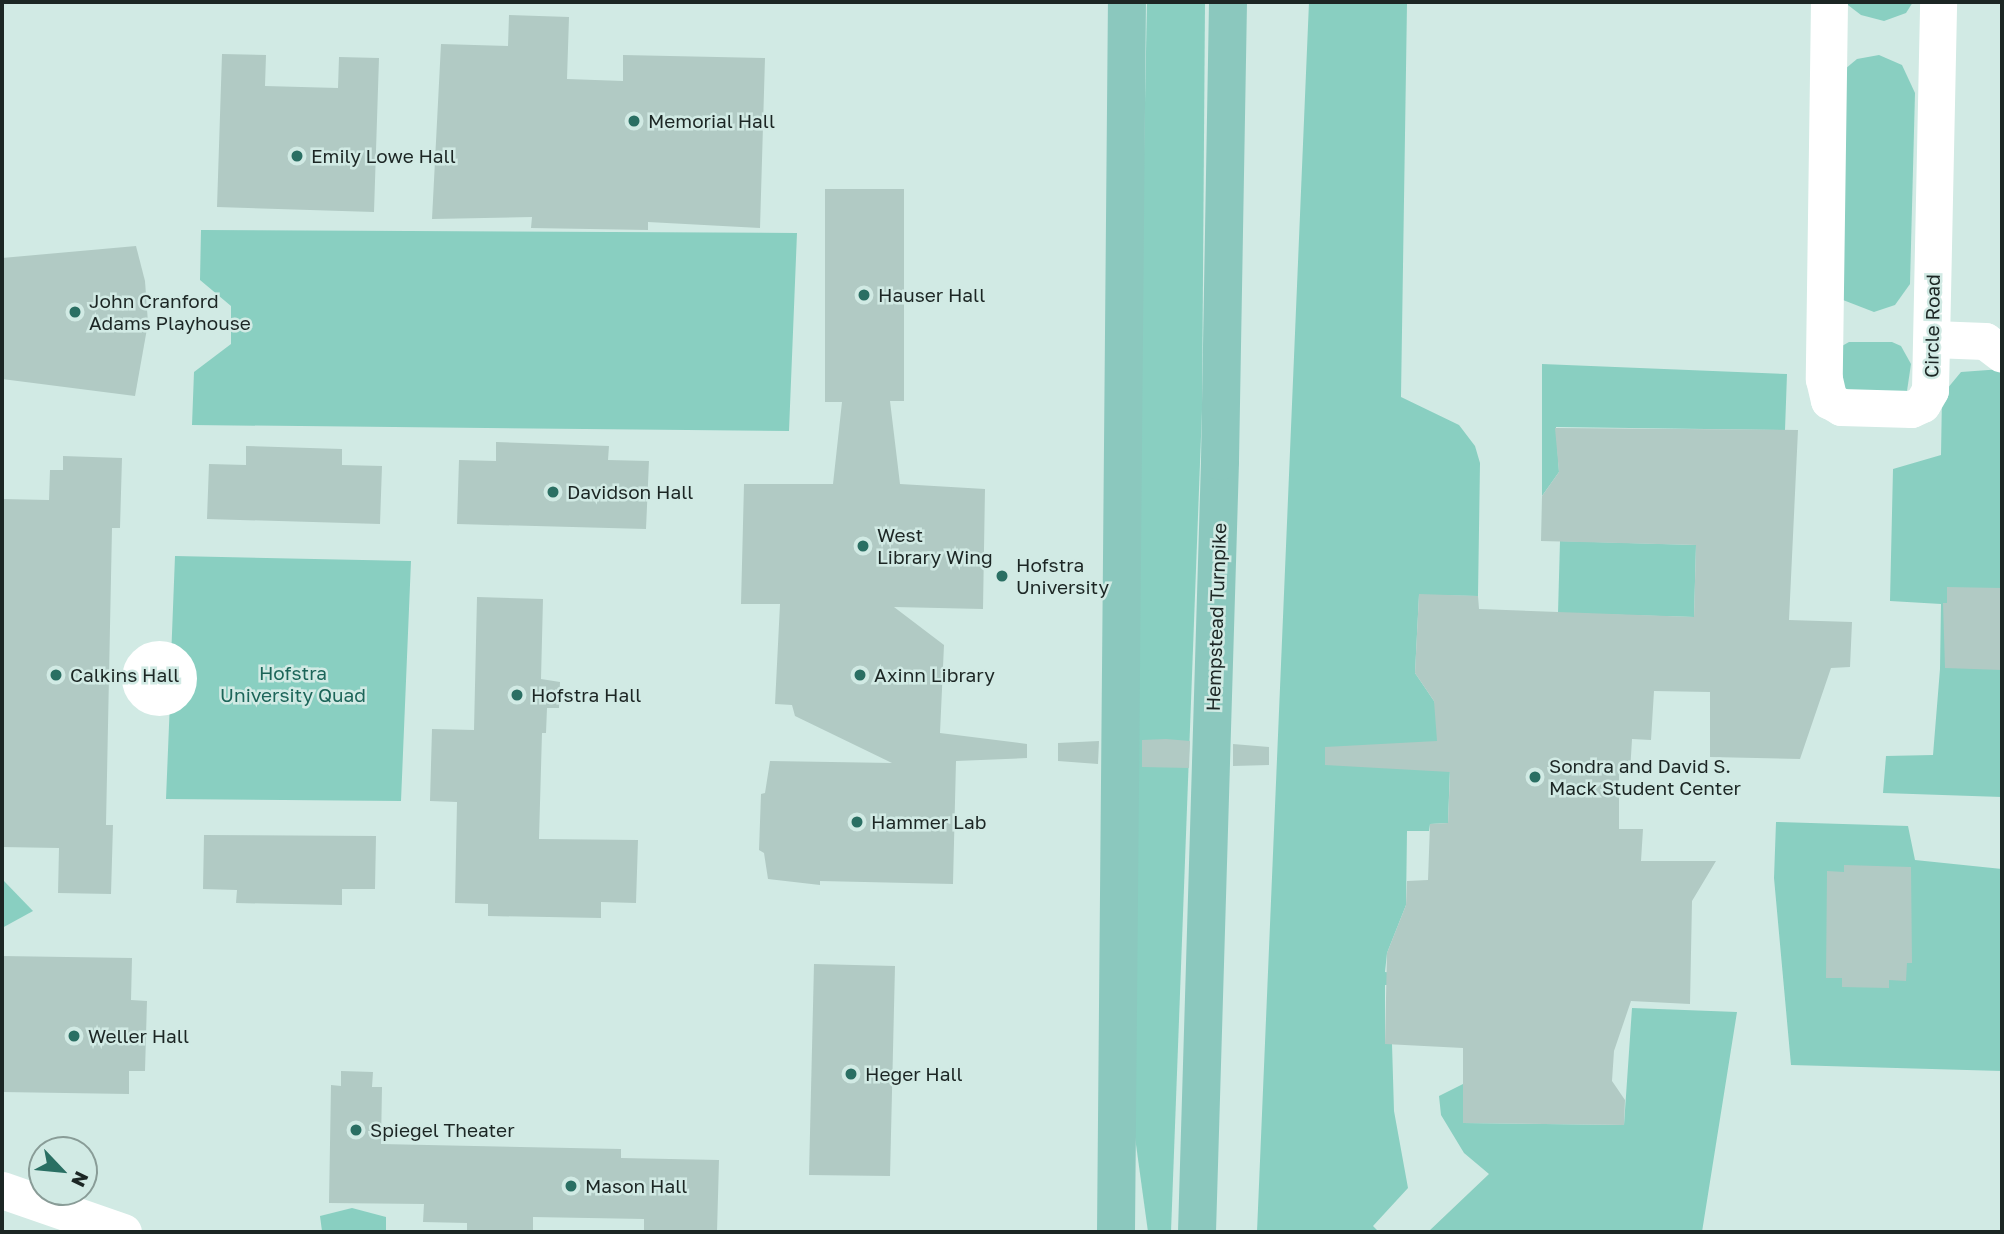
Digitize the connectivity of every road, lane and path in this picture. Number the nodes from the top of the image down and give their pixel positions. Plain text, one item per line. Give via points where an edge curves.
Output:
1 (1127, 2) edge
2 (1228, 2) edge
3 (1829, 2) edge
4 (1938, 2) edge
5 (1933, 339) junction
6 (2002, 354) edge
7 (2, 1190) edge
8 (123, 1232) edge
9 (1116, 1232) edge
10 (1197, 1232) edge

1 - 9 main road
2 - 10 main road, Hempstead Turnpike via 1220,461
3 - 5 street, Circle Road via 1824,366 1829,400 1840,407 1912,409 1922,404 1930,390
4 - 5 street, Circle Road
5 - 6 street via 1986,341
7 - 8 street

